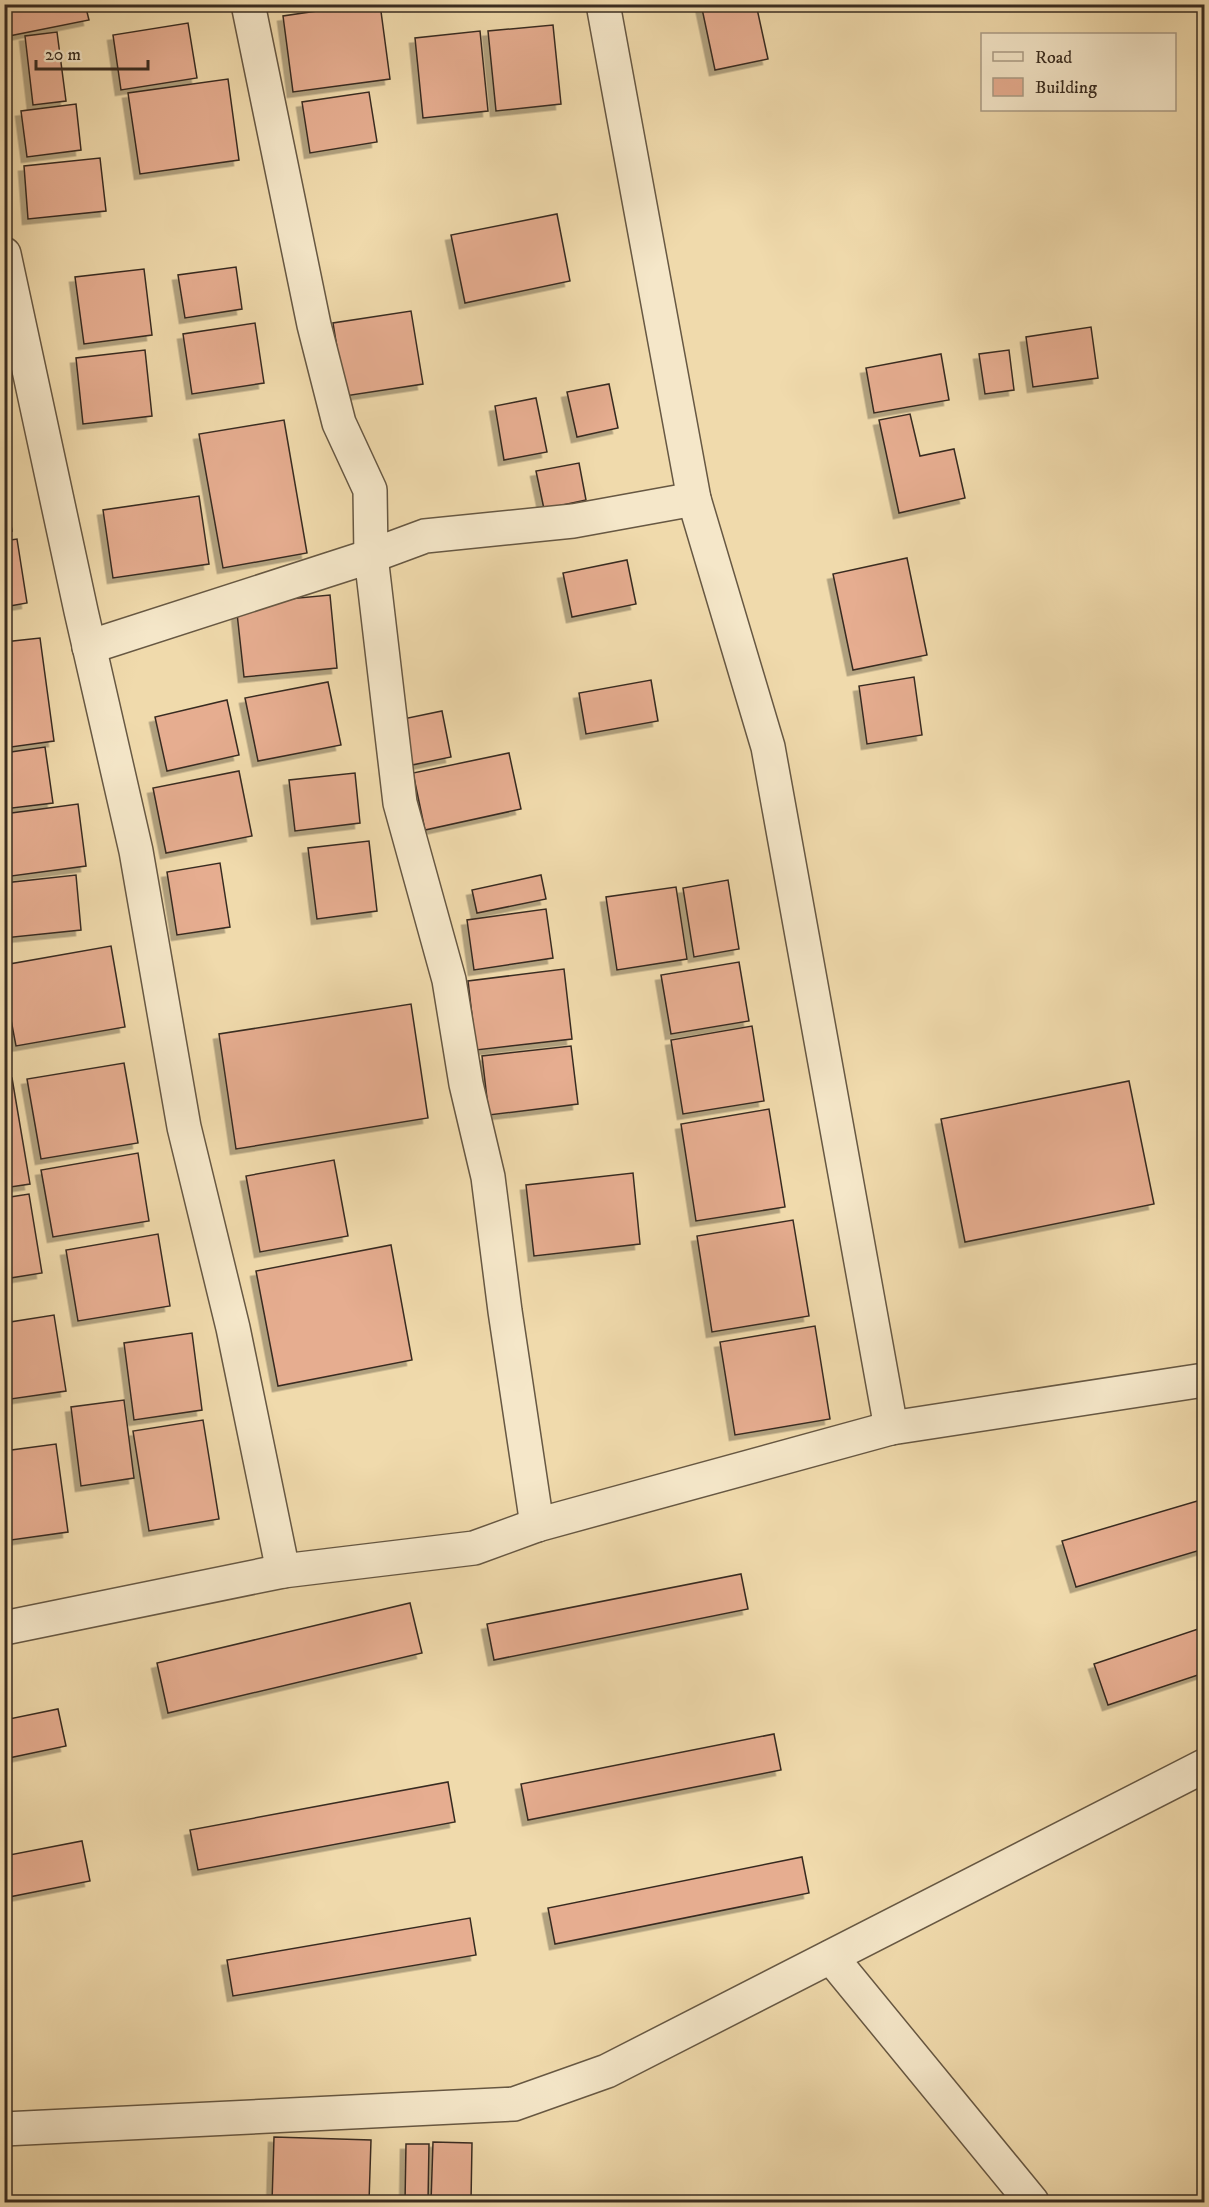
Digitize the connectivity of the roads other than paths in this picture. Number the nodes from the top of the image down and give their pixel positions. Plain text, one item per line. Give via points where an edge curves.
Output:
1 (248, 4) edge
2 (603, 4) edge
3 (4, 254) edge
4 (694, 499) junction
5 (371, 556) junction
6 (89, 646) junction
7 (1204, 1380) edge
8 (891, 1428) junction
9 (537, 1525) junction
10 (283, 1571) junction
11 (4, 1628) edge
12 (1204, 1766) edge
13 (831, 1957) junction
14 (4, 2129) edge
15 (1032, 2202) edge

1 - 5 street via 317,336 339,423 370,490
2 - 4 street
3 - 6 street
4 - 5 street via 573,521 425,536
4 - 8 street via 768,747
5 - 6 street
5 - 9 street via 400,803 449,980 466,1084 488,1177
6 - 10 street via 136,851 184,1127 233,1328
7 - 8 street
8 - 9 street
9 - 10 street via 474,1548
10 - 11 street
12 - 13 street
13 - 14 street via 607,2071 513,2104
13 - 15 street

